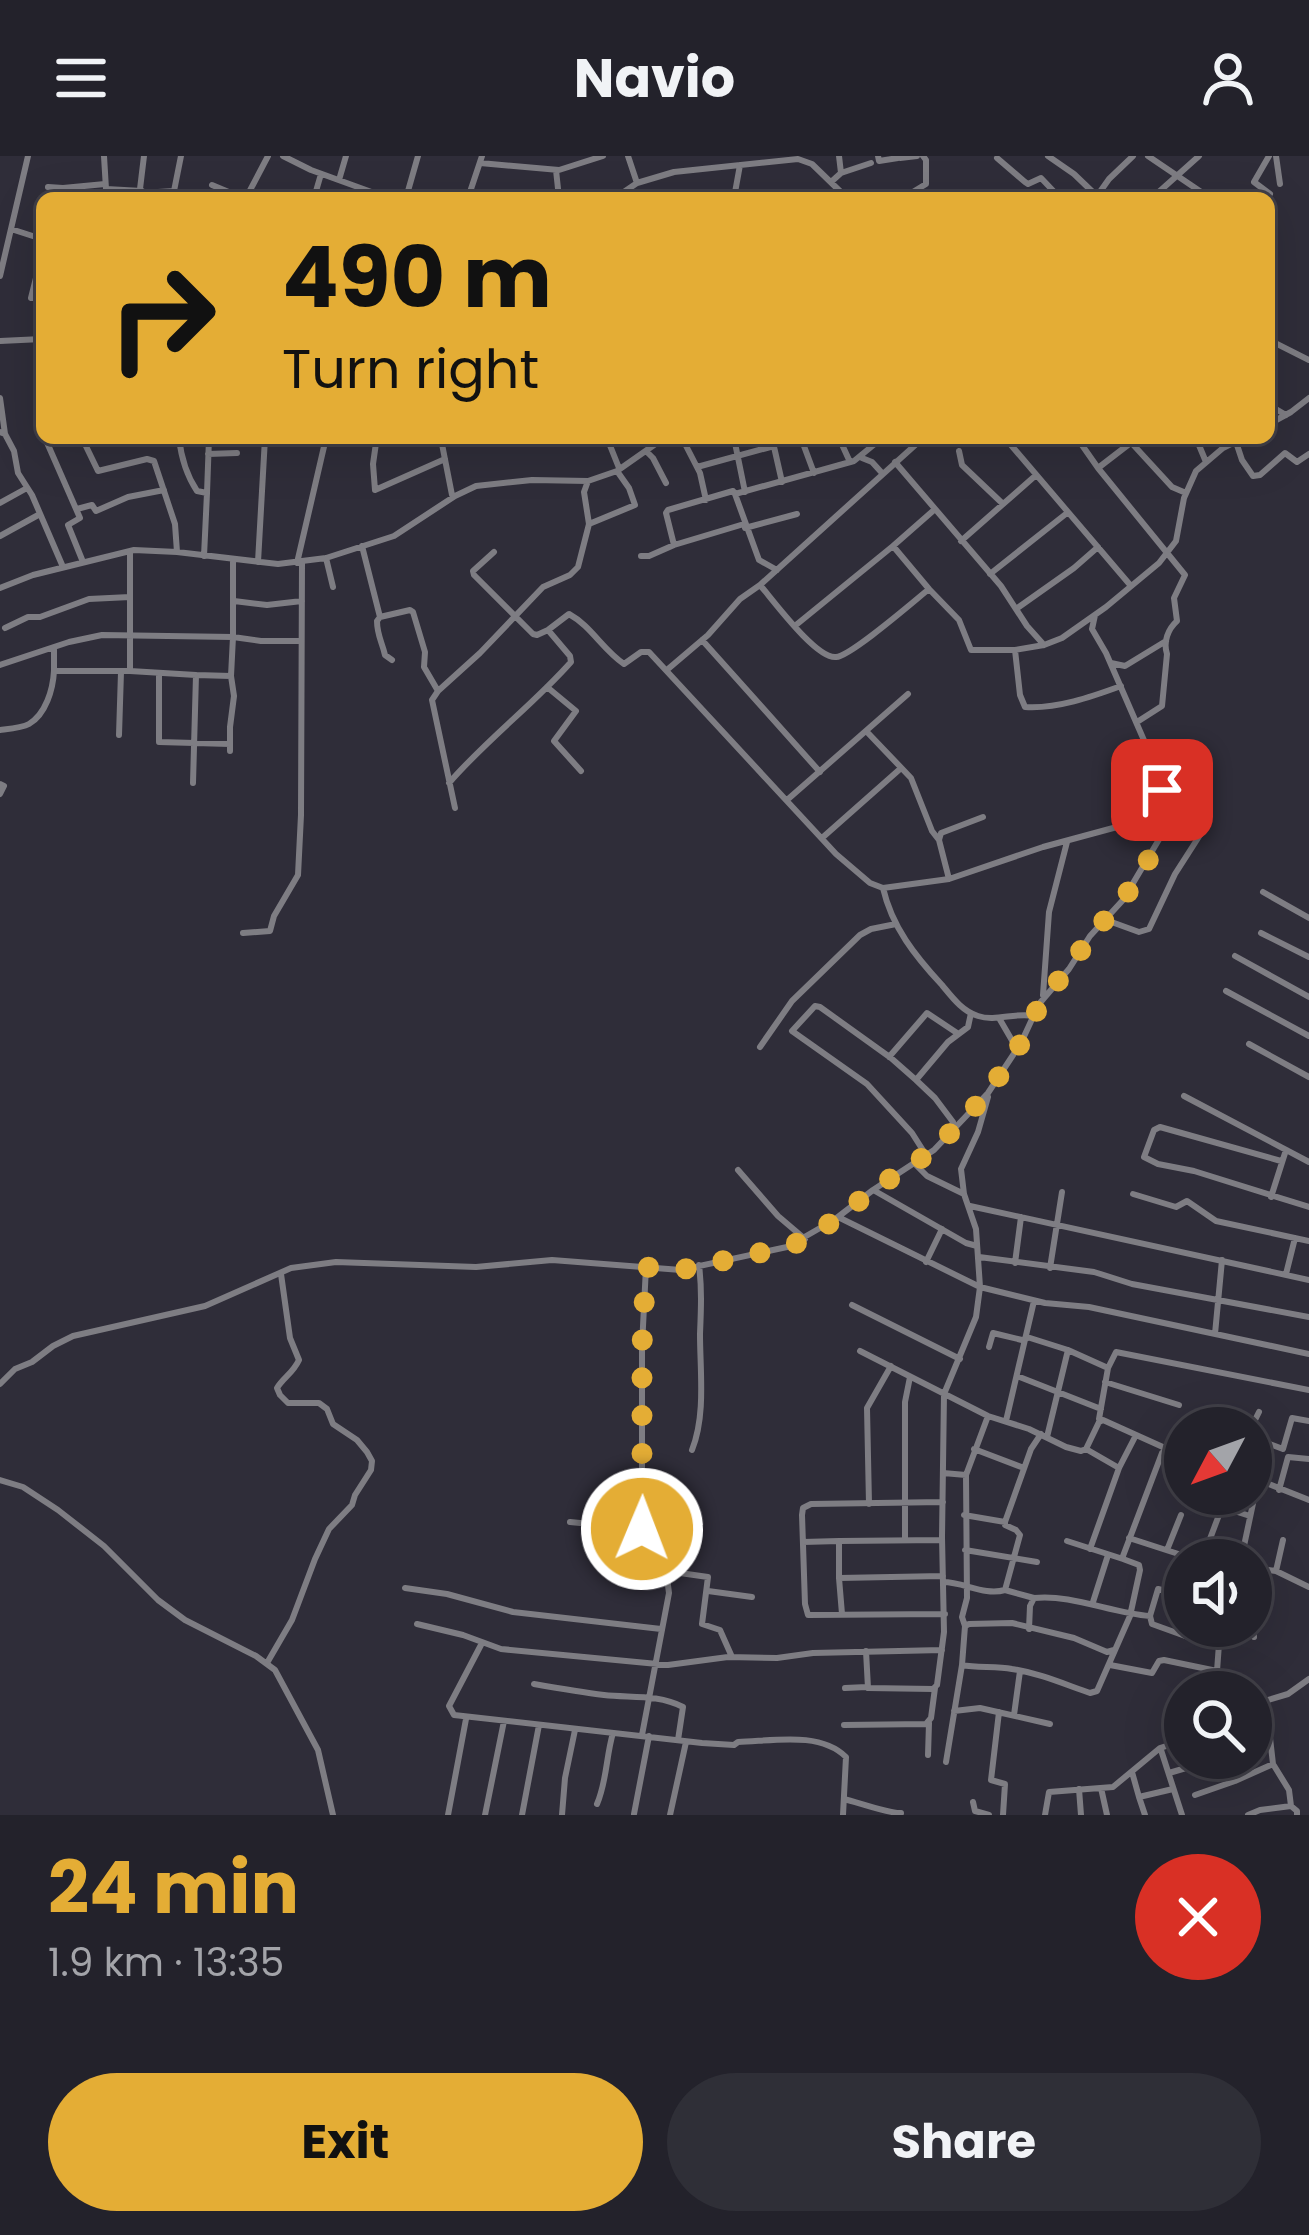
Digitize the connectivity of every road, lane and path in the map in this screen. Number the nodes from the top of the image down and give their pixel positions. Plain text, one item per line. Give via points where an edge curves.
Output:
1 (28, 156) edge
2 (104, 156) edge
3 (144, 156) edge
4 (181, 156) edge
5 (268, 156) edge
6 (284, 156) edge
7 (346, 156) edge
8 (418, 156) edge
9 (603, 156) edge
10 (628, 156) edge
11 (839, 156) edge
12 (878, 156) edge
13 (920, 156) edge
14 (1048, 156) edge
15 (1133, 156) edge
16 (1148, 156) edge
17 (1199, 156) edge
18 (1273, 156) edge
19 (899, 157) edge
20 (798, 158) edge
21 (997, 158) edge
22 (481, 159) edge
23 (761, 160) edge
24 (871, 163) dead end
25 (740, 165) junction
26 (556, 170) junction
27 (841, 173) junction
28 (321, 174) junction
29 (1174, 176) junction
30 (339, 180) junction
31 (831, 182) junction
32 (637, 183) junction
33 (105, 184) junction
34 (1280, 184) dead end
35 (212, 185) dead end
36 (48, 187) dead end
37 (60, 192) edge
38 (68, 192) edge
39 (128, 192) edge
40 (142, 192) edge
41 (163, 192) edge
42 (229, 192) edge
43 (247, 192) edge
44 (316, 192) edge
45 (372, 192) edge
46 (408, 192) edge
47 (471, 192) edge
48 (559, 192) edge
49 (624, 192) edge
50 (735, 192) edge
51 (841, 192) edge
52 (913, 192) edge
53 (1054, 192) edge
54 (1093, 192) edge
55 (1101, 192) edge
56 (1158, 192) edge
57 (1200, 192) edge
58 (1267, 192) edge
59 (10, 229) junction
60 (36, 237) edge
61 (0, 276) edge
62 (36, 339) edge
63 (0, 341) edge
64 (1275, 343) edge
65 (1309, 360) edge
66 (0, 398) edge
67 (1309, 398) edge
68 (1275, 409) edge
69 (1286, 415) junction
70 (1275, 421) edge
71 (2, 433) edge
72 (48, 444) edge
73 (85, 444) edge
74 (180, 444) edge
75 (208, 444) edge
76 (266, 444) edge
77 (325, 444) edge
78 (379, 444) edge
79 (442, 444) edge
80 (609, 444) edge
81 (656, 444) edge
82 (685, 444) edge
83 (736, 444) edge
84 (768, 444) edge
85 (773, 444) edge
86 (802, 444) edge
87 (842, 444) edge
88 (875, 444) edge
89 (916, 444) edge
90 (1010, 444) edge
91 (1081, 444) edge
92 (1127, 444) edge
93 (1135, 444) edge
94 (1198, 444) edge
95 (1233, 444) edge
96 (1240, 444) edge
97 (646, 452) junction
98 (959, 452) dead end
99 (237, 453) dead end
100 (208, 454) junction
101 (740, 454) junction
102 (1309, 454) edge
103 (860, 457) junction
104 (445, 459) junction
105 (851, 462) junction
106 (895, 462) junction
107 (1206, 462) junction
108 (697, 467) junction
109 (1098, 468) junction
110 (618, 470) junction
111 (814, 473) junction
112 (882, 473) junction
113 (1036, 475) junction
114 (588, 481) junction
115 (782, 482) junction
116 (666, 483) dead end
117 (27, 488) junction
118 (164, 490) junction
119 (745, 492) junction
120 (207, 493) junction
121 (1186, 493) junction
122 (735, 494) junction
123 (452, 497) junction
124 (706, 500) junction
125 (0, 503) edge
126 (1003, 504) junction
127 (76, 509) junction
128 (934, 510) junction
129 (1068, 512) junction
130 (40, 514) junction
131 (797, 514) dead end
132 (589, 524) junction
133 (745, 526) junction
134 (0, 536) edge
135 (962, 541) junction
136 (674, 545) junction
137 (892, 546) junction
138 (362, 547) junction
139 (1098, 547) junction
140 (130, 551) junction
141 (177, 552) junction
142 (494, 552) dead end
143 (1169, 553) junction
144 (204, 556) junction
145 (641, 556) dead end
146 (233, 559) junction
147 (326, 559) junction
148 (83, 562) junction
149 (258, 562) junction
150 (299, 563) junction
151 (63, 567) junction
152 (777, 570) junction
153 (990, 574) junction
154 (760, 585) junction
155 (1131, 586) junction
156 (332, 587) dead end
157 (0, 588) edge
158 (929, 589) junction
159 (130, 597) junction
160 (233, 601) junction
161 (302, 601) junction
162 (1016, 609) junction
163 (515, 614) junction
164 (1095, 615) junction
165 (380, 617) junction
166 (796, 626) junction
167 (5, 628) dead end
168 (548, 630) junction
169 (1073, 630) junction
170 (1094, 633) junction
171 (130, 636) junction
172 (233, 637) junction
173 (301, 640) junction
174 (702, 640) junction
175 (1166, 641) junction
176 (1044, 645) junction
177 (54, 648) junction
178 (1016, 650) junction
179 (392, 660) dead end
180 (1109, 662) junction
181 (0, 665) edge
182 (667, 670) junction
183 (54, 671) junction
184 (126, 671) junction
185 (159, 674) junction
186 (196, 675) junction
187 (231, 676) junction
188 (1121, 686) junction
189 (548, 687) junction
190 (438, 691) junction
191 (908, 694) dead end
192 (1136, 722) junction
193 (0, 730) edge
194 (868, 733) junction
195 (119, 735) dead end
196 (194, 743) junction
197 (902, 768) junction
198 (581, 771) dead end
199 (820, 772) junction
200 (193, 783) dead end
201 (449, 783) junction
202 (0, 784) edge
203 (0, 794) edge
204 (787, 800) junction
205 (455, 808) dead end
206 (1165, 814) junction
207 (983, 817) dead end
208 (822, 838) junction
209 (939, 840) junction
210 (1067, 841) junction
211 (949, 879) junction
212 (883, 888) junction
213 (1263, 892) dead end
214 (1309, 918) edge
215 (1106, 920) junction
216 (896, 924) junction
217 (243, 933) dead end
218 (1261, 933) dead end
219 (1234, 956) dead end
220 (1309, 957) edge
221 (1226, 991) dead end
222 (1309, 997) edge
223 (1043, 998) junction
224 (971, 1013) junction
225 (1034, 1016) junction
226 (999, 1018) junction
227 (960, 1033) junction
228 (1309, 1036) edge
229 (1250, 1044) dead end
230 (760, 1047) dead end
231 (1017, 1049) junction
232 (889, 1057) junction
233 (1309, 1077) edge
234 (916, 1080) junction
235 (988, 1093) junction
236 (1184, 1096) dead end
237 (947, 1137) junction
238 (1286, 1150) junction
239 (926, 1155) junction
240 (1281, 1162) junction
241 (1309, 1162) edge
242 (914, 1163) junction
243 (738, 1170) dead end
244 (873, 1190) junction
245 (1062, 1192) dead end
246 (964, 1194) junction
247 (1133, 1194) dead end
248 (1271, 1197) junction
249 (970, 1206) junction
250 (1309, 1208) edge
251 (838, 1216) junction
252 (1021, 1217) junction
253 (1057, 1224) junction
254 (942, 1229) junction
255 (1294, 1238) junction
256 (805, 1239) junction
257 (1309, 1240) edge
258 (977, 1246) junction
259 (980, 1257) junction
260 (1222, 1260) junction
261 (926, 1262) junction
262 (1015, 1263) junction
263 (699, 1265) junction
264 (646, 1267) junction
265 (1050, 1268) junction
266 (281, 1274) junction
267 (1286, 1274) junction
268 (1309, 1280) edge
269 (980, 1287) junction
270 (1217, 1299) junction
271 (1034, 1301) junction
272 (852, 1305) dead end
273 (1309, 1317) edge
274 (1216, 1335) junction
275 (1026, 1337) junction
276 (989, 1347) dead end
277 (860, 1351) dead end
278 (1068, 1351) junction
279 (1309, 1354) edge
280 (960, 1359) junction
281 (891, 1366) junction
282 (1108, 1368) junction
283 (1017, 1376) junction
284 (910, 1377) junction
285 (1105, 1382) junction
286 (0, 1384) edge
287 (1309, 1390) edge
288 (1058, 1393) junction
289 (944, 1394) junction
290 (1179, 1406) dead end
291 (1101, 1409) junction
292 (988, 1416) junction
293 (1006, 1420) junction
294 (1309, 1421) edge
295 (1099, 1422) junction
296 (1136, 1435) junction
297 (1044, 1436) junction
298 (1272, 1445) edge
299 (1164, 1446) edge
300 (974, 1449) junction
301 (1086, 1449) junction
302 (692, 1450) dead end
303 (1164, 1452) edge
304 (1285, 1453) junction
305 (1309, 1459) edge
306 (1024, 1468) junction
307 (1119, 1468) junction
308 (944, 1474) junction
309 (966, 1475) junction
310 (0, 1480) edge
311 (1272, 1487) edge
312 (1279, 1490) junction
313 (1309, 1500) edge
314 (943, 1502) junction
315 (907, 1503) junction
316 (869, 1504) junction
317 (964, 1514) junction
318 (1181, 1515) dead end
319 (1250, 1516) joint
320 (570, 1522) dead end
321 (1005, 1522) junction
322 (642, 1529) junction
323 (1129, 1538) junction
324 (1171, 1539) edge
325 (1208, 1539) edge
326 (1245, 1539) edge
327 (905, 1540) junction
328 (942, 1540) junction
329 (1282, 1540) dead end
330 (803, 1541) junction
331 (839, 1541) junction
332 (1067, 1541) dead end
333 (1090, 1549) junction
334 (1164, 1549) edge
335 (965, 1550) junction
336 (1108, 1555) junction
337 (1013, 1559) junction
338 (1123, 1559) junction
339 (1036, 1562) dead end
340 (1272, 1570) edge
341 (666, 1571) junction
342 (1276, 1571) junction
343 (839, 1579) junction
344 (943, 1579) junction
345 (965, 1584) junction
346 (1309, 1587) edge
347 (405, 1588) dead end
348 (1004, 1590) junction
349 (708, 1591) junction
350 (1164, 1591) edge
351 (752, 1597) dead end
352 (1034, 1598) junction
353 (1092, 1604) junction
354 (842, 1614) junction
355 (944, 1614) junction
356 (1130, 1614) junction
357 (1150, 1616) junction
358 (417, 1624) dead end
359 (964, 1626) junction
360 (1029, 1628) junction
361 (1164, 1628) edge
362 (662, 1629) junction
363 (482, 1642) junction
364 (1117, 1647) junction
365 (1219, 1647) edge
366 (942, 1650) junction
367 (866, 1651) junction
368 (731, 1657) junction
369 (655, 1663) junction
370 (267, 1664) junction
371 (962, 1665) junction
372 (1110, 1665) junction
373 (1020, 1670) junction
374 (1216, 1671) joint
375 (1309, 1679) edge
376 (534, 1684) dead end
377 (867, 1687) junction
378 (845, 1688) dead end
379 (935, 1688) junction
380 (648, 1696) junction
381 (1272, 1701) edge
382 (954, 1711) junction
383 (999, 1712) junction
384 (1014, 1715) junction
385 (466, 1717) junction
386 (504, 1720) junction
387 (929, 1723) junction
388 (1049, 1724) dead end
389 (539, 1725) junction
390 (844, 1725) dead end
391 (576, 1729) junction
392 (614, 1733) junction
393 (646, 1736) junction
394 (682, 1740) junction
395 (1164, 1747) edge
396 (1160, 1748) junction
397 (928, 1755) dead end
398 (1272, 1755) edge
399 (1164, 1760) edge
400 (946, 1762) dead end
401 (1273, 1764) junction
402 (1132, 1772) junction
403 (1170, 1779) edge
404 (1101, 1788) junction
405 (1079, 1789) junction
406 (1173, 1789) junction
407 (1195, 1795) dead end
408 (1139, 1797) junction
409 (844, 1799) junction
410 (973, 1802) dead end
411 (597, 1804) dead end
412 (1291, 1806) junction
413 (1265, 1812) edge
414 (901, 1813) edge
415 (634, 1814) edge
416 (333, 1815) edge
417 (448, 1815) edge
418 (485, 1815) edge
419 (522, 1815) edge
420 (562, 1815) edge
421 (670, 1815) edge
422 (843, 1815) edge
423 (989, 1815) edge
424 (1003, 1815) edge
425 (1045, 1815) edge
426 (1081, 1815) edge
427 (1107, 1815) edge
428 (1145, 1815) edge
429 (1182, 1815) edge
430 (1249, 1815) edge
431 (1297, 1815) edge

1 - 59 street
2 - 33 street
3 - 40 street
4 - 41 street via 174,191
5 - 43 street
6 - 28 street
7 - 30 street
8 - 46 street
9 - 26 street
10 - 32 street
11 - 27 street
12 - 19 street
13 - 19 street
13 - 52 street via 926,184
14 - 54 street
15 - 55 street
16 - 29 street
17 - 29 street
18 - 34 street
18 - 58 street via 1254,182
20 - 23 street
20 - 31 street
21 - 53 street via 1024,182 1041,178
22 - 26 street
22 - 47 street
23 - 25 street
24 - 27 street
25 - 32 street
25 - 50 street
26 - 48 street
27 - 31 street
28 - 30 street
28 - 44 street
29 - 56 street
29 - 57 street
30 - 45 street
31 - 51 street
32 - 49 street
33 - 38 street
33 - 39 street
35 - 42 street
36 - 37 street
59 - 60 street
59 - 61 street
62 - 63 street
64 - 65 street
66 - 71 street
67 - 69 street
68 - 69 street
69 - 70 street
71 - 117 street
72 - 127 street
73 - 118 street via 98,471 151,459
74 - 120 street via 192,485
75 - 100 street
76 - 149 street
77 - 150 street
78 - 104 street via 375,490
79 - 104 street
80 - 110 street
81 - 97 street
82 - 108 street
83 - 101 street
84 - 101 street
85 - 115 street
86 - 111 street
87 - 105 street
88 - 103 street
89 - 106 street
90 - 113 street
91 - 109 street
92 - 109 street
93 - 121 street via 1172,488
94 - 107 street
95 - 107 street
96 - 102 street via 1256,477 1285,453 1297,462
97 - 110 street
97 - 116 street
98 - 126 street via 962,465
99 - 100 street
100 - 120 street
101 - 108 street
101 - 119 street
103 - 105 street
103 - 112 street
104 - 123 street
105 - 111 street
106 - 112 street
106 - 128 street
107 - 121 street
108 - 124 street
109 - 143 street
110 - 114 street
110 - 132 street via 635,505
111 - 115 street
112 - 152 street
113 - 126 street
113 - 129 street
114 - 123 street via 495,482
114 - 132 street
115 - 119 street
117 - 125 street
117 - 130 street
118 - 127 street via 101,511
118 - 141 street
119 - 122 street
120 - 144 street
121 - 143 street
122 - 124 street
122 - 133 street
123 - 138 street via 404,531
124 - 136 street via 668,510
126 - 135 street
127 - 148 street via 80,518 68,525
128 - 135 street
128 - 137 street
129 - 139 street
129 - 153 street
130 - 134 street
130 - 151 street
131 - 133 street
132 - 163 street via 578,567
133 - 136 street
133 - 152 street via 760,560
135 - 153 street
136 - 145 street
137 - 158 street
137 - 166 street
138 - 147 street
138 - 165 street
139 - 155 street
139 - 162 street
140 - 141 street
140 - 148 street
140 - 159 street
141 - 144 street
142 - 163 street via 473,573
143 - 155 street
143 - 175 street via 1185,578
144 - 146 street
146 - 149 street
146 - 160 street
147 - 150 street
147 - 156 street
148 - 151 street
149 - 150 street
150 - 161 street
151 - 157 street
152 - 154 street
153 - 162 street
154 - 166 street
154 - 174 street
155 - 164 street
158 - 166 street via 840,657 816,649
158 - 178 street via 959,620 971,650
159 - 167 street via 89,599
159 - 171 street
160 - 161 street
160 - 172 street
161 - 173 street
162 - 176 street
163 - 168 street via 533,634
163 - 190 street
164 - 169 street
164 - 170 street
165 - 179 street via 377,636
165 - 190 street via 413,612 424,667
168 - 182 street via 572,615 620,662 644,651
168 - 189 street via 572,659
169 - 170 street
169 - 176 street
170 - 180 street
171 - 172 street
171 - 177 street
171 - 184 street
172 - 173 street
172 - 187 street
173 - 217 street via 298,875 270,932
174 - 182 street
174 - 199 street
175 - 180 street via 1125,666
175 - 192 street via 1162,706
176 - 178 street
177 - 181 street
177 - 183 street
178 - 188 street via 1025,707
180 - 188 street
182 - 204 street
183 - 184 street
183 - 193 street via 31,723
184 - 185 street
184 - 195 street
185 - 186 street
185 - 196 street via 159,742
186 - 187 street
186 - 196 street
187 - 196 street via 230,747
188 - 192 street
189 - 198 street via 576,711 554,741
189 - 201 street
190 - 201 street via 432,700
191 - 194 street
192 - 206 street
194 - 197 street
194 - 199 street
196 - 200 street
197 - 208 street
197 - 209 street
199 - 204 street
201 - 205 street
202 - 203 street
204 - 208 street
206 - 210 street
206 - 215 street via 1167,826 1145,866
206 - 215 street via 1202,826 1153,922 1139,932
207 - 209 street
208 - 212 street
209 - 211 street
210 - 211 street
210 - 223 street via 1049,913
211 - 212 street
212 - 216 street
213 - 214 street
215 - 223 street
216 - 224 street via 921,964
216 - 230 street via 860,935 792,1000
218 - 220 street
219 - 222 street
221 - 228 street
223 - 225 street
224 - 226 street
224 - 227 street
225 - 226 street
225 - 231 street
226 - 231 street
227 - 232 street via 927,1013
227 - 234 street
229 - 233 street
231 - 235 street
232 - 234 street
232 - 239 street via 817,1006 792,1032 866,1084
234 - 237 street via 953,1122
235 - 237 street
235 - 246 street via 961,1169
236 - 238 street
237 - 239 street
238 - 240 street
238 - 241 street
239 - 242 street
240 - 248 street
240 - 248 street via 1160,1127 1144,1157
242 - 244 street
242 - 246 street
243 - 256 street
244 - 251 street
244 - 254 street
245 - 253 street
246 - 249 street
247 - 255 street via 1176,1207 1187,1201 1216,1221
248 - 250 street
249 - 252 street
249 - 258 street
251 - 256 street
251 - 261 street
252 - 253 street
252 - 262 street
253 - 260 street
253 - 265 street
254 - 258 street
254 - 261 street
255 - 257 street
255 - 267 street
256 - 263 street
258 - 259 street
259 - 262 street
259 - 269 street
260 - 267 street
260 - 270 street
261 - 269 street
262 - 265 street
263 - 264 street
263 - 302 street
264 - 266 street via 336,1262
264 - 322 street
265 - 270 street
266 - 286 street via 205,1306 73,1336
266 - 370 street via 299,1360 280,1395 327,1409 333,1424 358,1439 371,1470 329,1529
267 - 268 street
269 - 271 street
269 - 280 street
270 - 273 street
270 - 274 street
271 - 274 street
271 - 275 street
272 - 280 street
274 - 279 street
275 - 276 street via 993,1333
275 - 278 street
275 - 283 street
277 - 281 street
278 - 282 street
278 - 288 street
280 - 289 street
281 - 284 street
281 - 316 street via 867,1408
282 - 285 street
282 - 287 street via 1116,1352
283 - 288 street
283 - 293 street
284 - 289 street
284 - 315 street
285 - 290 street
285 - 291 street
288 - 291 street
288 - 297 street
289 - 292 street
289 - 308 street
291 - 295 street
292 - 293 street
292 - 300 street
293 - 297 street
294 - 304 street via 1292,1418
295 - 296 street
295 - 301 street
296 - 299 street
296 - 307 street
297 - 301 street
297 - 306 street
298 - 304 street
300 - 306 street
300 - 309 street
301 - 307 street
303 - 323 street
304 - 305 street
304 - 312 street
306 - 321 street
307 - 333 street
308 - 309 street
308 - 314 street
309 - 317 street
310 - 370 street via 58,1510 185,1620
311 - 312 street
312 - 313 street
314 - 315 street
314 - 328 street
315 - 316 street
315 - 327 street
316 - 330 street via 806,1505
317 - 321 street
317 - 335 street
318 - 324 street
319 - 325 street via 1222,1507
319 - 326 street
320 - 322 street
321 - 337 street via 1019,1535
322 - 341 street via 658,1534
323 - 334 street
323 - 338 street
327 - 328 street
327 - 331 street
328 - 344 street
329 - 342 street
330 - 331 street
330 - 354 street via 805,1610
331 - 343 street
332 - 333 street
333 - 336 street
335 - 337 street
335 - 345 street
336 - 338 street
336 - 353 street
337 - 339 street
337 - 348 street
338 - 356 street via 1140,1567
340 - 342 street
341 - 349 street via 706,1575
341 - 362 street
342 - 346 street
343 - 344 street
343 - 354 street
344 - 345 street
344 - 355 street
345 - 348 street
345 - 359 street
347 - 362 street via 513,1612
348 - 352 street
349 - 351 street
349 - 368 street via 702,1624 720,1630
350 - 357 street via 1158,1589
352 - 353 street
352 - 360 street
353 - 356 street
354 - 355 street
355 - 366 street
356 - 357 street
356 - 364 street
357 - 361 street
358 - 363 street
359 - 360 street
359 - 371 street
360 - 364 street via 1107,1652
362 - 369 street
363 - 369 street
363 - 385 street via 449,1706
364 - 372 street
365 - 374 street
366 - 367 street
366 - 379 street
367 - 368 street
367 - 377 street
368 - 369 street
369 - 380 street
370 - 416 street via 318,1750
371 - 373 street
371 - 382 street
372 - 373 street via 1092,1694
372 - 374 street via 1152,1673 1164,1660
373 - 384 street
375 - 381 street
376 - 380 street
377 - 378 street
377 - 379 street
379 - 387 street
380 - 393 street
380 - 394 street via 683,1707
382 - 383 street
382 - 400 street
383 - 384 street
383 - 424 street via 991,1780 1005,1784
384 - 388 street
385 - 386 street
385 - 417 street
386 - 389 street
386 - 418 street
387 - 390 street
387 - 397 street
389 - 391 street
389 - 419 street
391 - 392 street
391 - 420 street
392 - 393 street
392 - 411 street
393 - 394 street
393 - 415 street
394 - 409 street via 794,1739 838,1749 847,1762
394 - 421 street
395 - 396 street
396 - 399 street
396 - 402 street
398 - 401 street
401 - 407 street
401 - 412 street
402 - 404 street
402 - 408 street
403 - 406 street
404 - 405 street
404 - 427 street
405 - 425 street via 1049,1792
405 - 426 street
406 - 408 street
406 - 429 street
408 - 428 street
409 - 414 street
409 - 422 street
410 - 423 street
412 - 413 street
412 - 431 street
413 - 430 street

